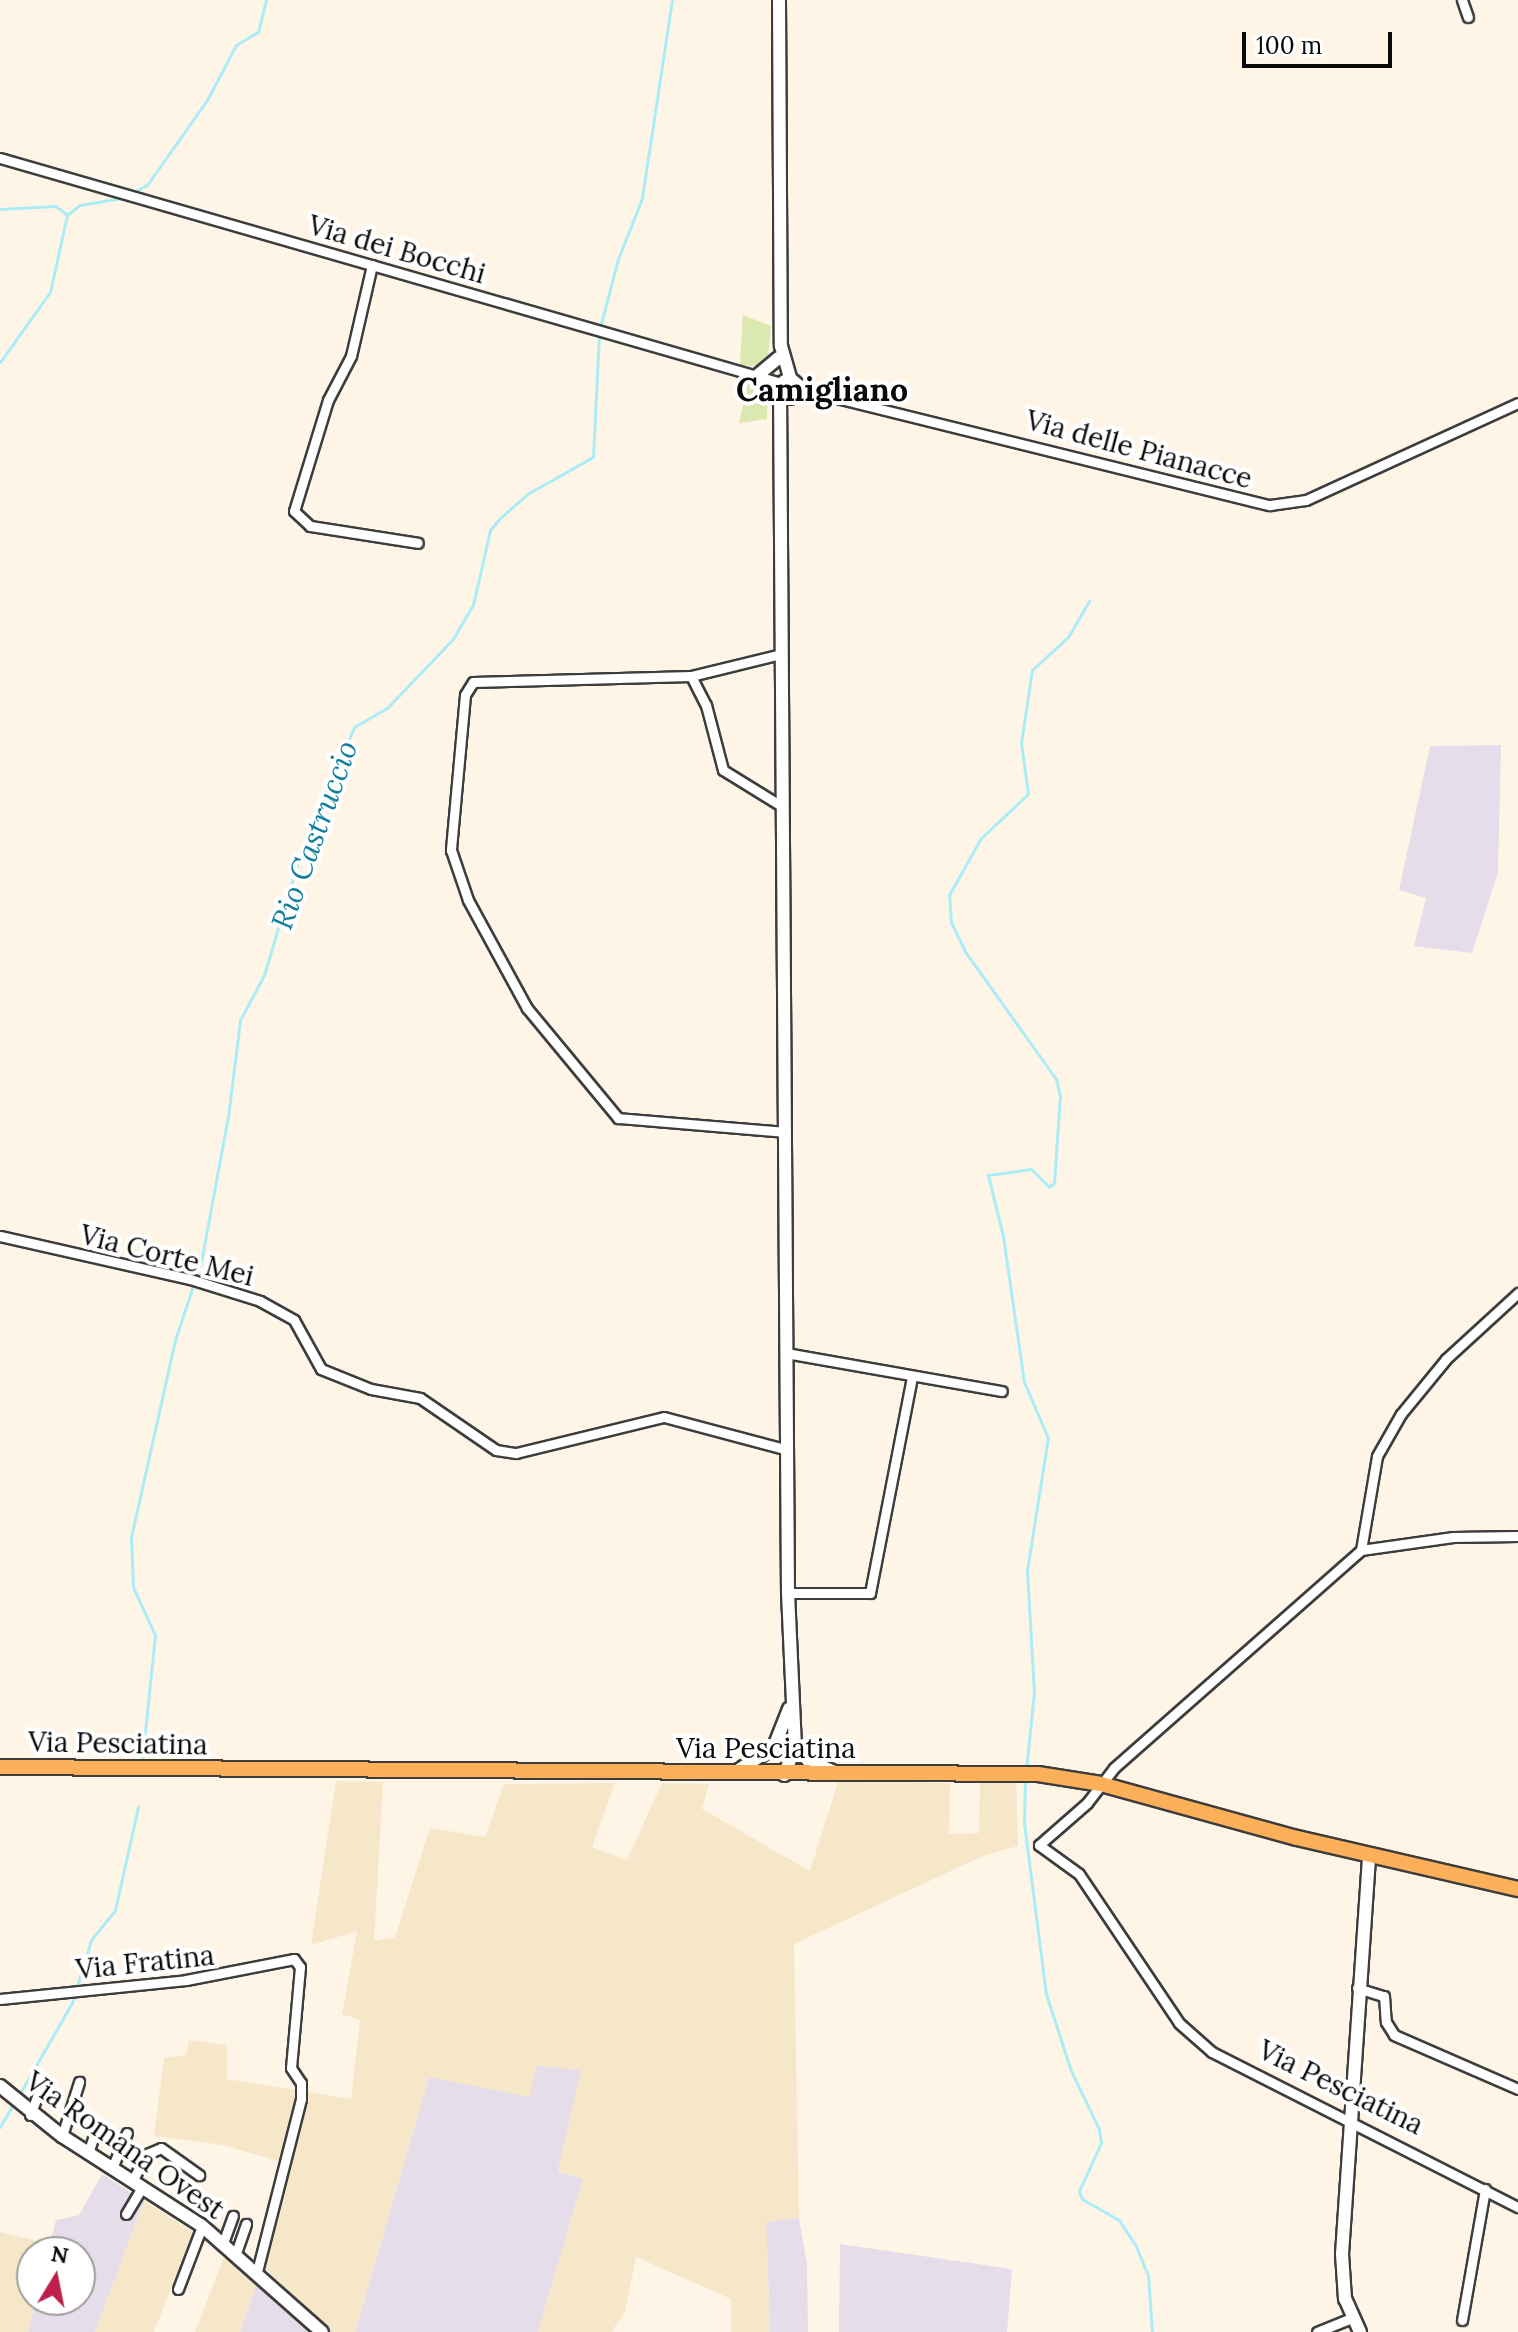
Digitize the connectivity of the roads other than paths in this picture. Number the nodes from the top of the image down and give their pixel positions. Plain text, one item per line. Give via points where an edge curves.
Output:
1 (779, 0) edge
2 (1462, 0) edge
3 (1468, 17) dead end
4 (0, 158) edge
5 (372, 265) junction
6 (779, 352) junction
7 (758, 375) junction
8 (789, 387) junction
9 (1518, 403) edge
10 (418, 543) dead end
11 (781, 654) junction
12 (691, 676) junction
13 (783, 807) junction
14 (784, 1132) junction
15 (0, 1236) edge
16 (1518, 1293) edge
17 (786, 1353) junction
18 (912, 1377) junction
19 (1002, 1391) dead end
20 (788, 1450) junction
21 (1518, 1536) edge
22 (1361, 1550) junction
23 (788, 1593) junction
24 (791, 1706) junction
25 (774, 1747) junction
26 (795, 1747) junction
27 (0, 1767) edge
28 (732, 1774) junction
29 (841, 1774) junction
30 (784, 1775) junction
31 (1101, 1784) junction
32 (1369, 1854) junction
33 (1518, 1889) edge
34 (1357, 1988) junction
35 (0, 1999) edge
36 (79, 2082) dead end
37 (0, 2086) edge
38 (40, 2089) dead end
39 (1518, 2089) edge
40 (30, 2115) junction
41 (1351, 2123) junction
42 (95, 2133) dead end
43 (127, 2133) dead end
44 (62, 2136) junction
45 (88, 2153) junction
46 (112, 2168) junction
47 (199, 2175) dead end
48 (137, 2184) junction
49 (1485, 2189) junction
50 (1518, 2207) edge
51 (126, 2214) dead end
52 (233, 2216) dead end
53 (246, 2224) dead end
54 (202, 2226) junction
55 (223, 2243) junction
56 (236, 2253) junction
57 (257, 2271) junction
58 (178, 2289) dead end
59 (1352, 2318) junction
60 (1462, 2320) dead end
61 (322, 2332) edge
62 (1317, 2332) edge
63 (1360, 2332) edge

1 - 6 street
2 - 3 street
4 - 5 street, Via dei Bocchi
5 - 7 street, Via dei Bocchi
5 - 10 street via 351,356 328,400 294,511 310,526
6 - 7 street
6 - 8 street
7 - 8 street, Via dei Bocchi
8 - 9 street, Via delle Pianacce via 1270,505 1319,494
8 - 11 street via 780,425
11 - 12 street
11 - 13 street
12 - 13 street via 706,705 723,770
12 - 14 street via 473,682 465,695 453,861 495,955 527,1008 618,1118
13 - 14 street
14 - 17 street
15 - 20 street, Via Corte Mei via 190,1279 260,1301 294,1320 321,1369 347,1382 420,1398 496,1450 516,1453 664,1417
16 - 22 street via 1446,1359 1401,1414 1377,1456
17 - 18 street
17 - 20 street
18 - 19 street
18 - 23 street via 870,1593
20 - 23 street
21 - 22 street via 1453,1537
22 - 31 street via 1306,1594
23 - 24 street
24 - 25 street
24 - 26 street
25 - 28 street
25 - 30 street
26 - 29 street via 809,1761
26 - 30 street
27 - 28 main road, Via Pesciatina
28 - 30 main road, Via Pesciatina
29 - 30 main road, Via Pesciatina
29 - 31 main road, Via Pesciatina via 1025,1774
31 - 32 main road, Via Pesciatina
31 - 41 street, Via Pesciatina via 1039,1845 1079,1874 1179,2023 1212,2052
32 - 33 main road, Via Pesciatina
32 - 34 street
34 - 39 street via 1384,1996 1386,2022 1394,2035
34 - 41 street
35 - 57 street, Via Fratina via 231,1974 294,1959 300,1967 291,2068 301,2083 301,2099
36 - 44 street
37 - 40 street, Via Romana Ovest
38 - 40 street
40 - 44 street, Via Romana Ovest
41 - 49 street, Via Pesciatina
41 - 59 street via 1342,2279
42 - 45 street
43 - 46 street
44 - 45 street, Via Romana Ovest
45 - 46 street, Via Romana Ovest
46 - 48 street, Via Romana Ovest
47 - 48 street via 161,2148 147,2154
48 - 51 street
48 - 54 street, Via Romana Ovest
49 - 50 street, Via Pesciatina
49 - 60 street
52 - 55 street, Via Romana Ovest
53 - 56 street, Via Romana Ovest
54 - 55 street, Via Romana Ovest
54 - 58 street
55 - 56 street, Via Romana Ovest
56 - 57 street, Via Romana Ovest
57 - 61 street, Via Romana Ovest
59 - 62 street
59 - 63 street

